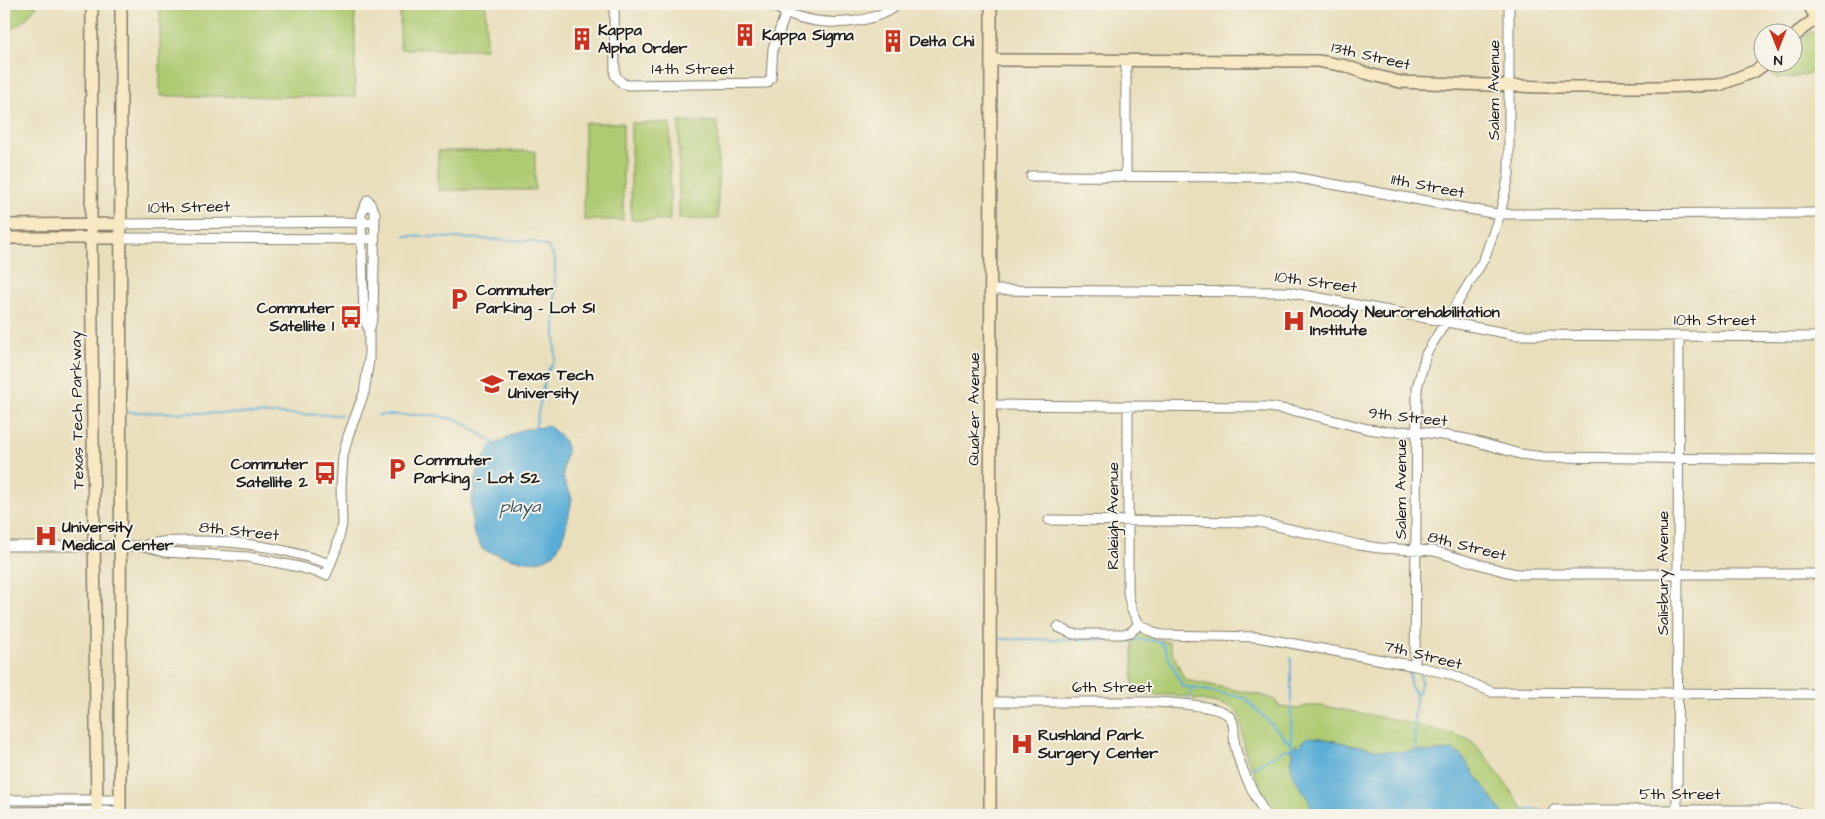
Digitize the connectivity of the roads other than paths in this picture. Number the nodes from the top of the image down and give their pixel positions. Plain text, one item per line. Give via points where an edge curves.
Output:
1 (92, 4) edge
2 (120, 4) edge
3 (614, 4) edge
4 (770, 4) edge
5 (899, 4) edge
6 (991, 4) edge
7 (1510, 4) edge
8 (1808, 4) edge
9 (786, 14) junction
10 (1820, 20) edge
11 (1802, 29) edge
12 (991, 60) junction
13 (1126, 62) junction
14 (1752, 72) edge
15 (1509, 86) junction
16 (1030, 176) dead end
17 (1126, 176) junction
18 (1821, 213) edge
19 (1500, 214) junction
20 (361, 222) junction
21 (374, 222) junction
22 (121, 224) junction
23 (4, 225) edge
24 (29, 225) junction
25 (92, 225) junction
26 (4, 238) edge
27 (29, 238) junction
28 (91, 238) junction
29 (121, 238) junction
30 (362, 239) junction
31 (374, 239) junction
32 (991, 290) junction
33 (1445, 322) junction
34 (369, 330) junction
35 (1679, 336) junction
36 (1814, 337) dead end
37 (991, 405) junction
38 (1128, 406) junction
39 (1416, 431) junction
40 (1678, 458) junction
41 (1821, 460) edge
42 (1048, 520) dead end
43 (1127, 520) junction
44 (4, 546) edge
45 (94, 546) junction
46 (120, 546) junction
47 (143, 546) junction
48 (1415, 550) junction
49 (330, 564) junction
50 (1678, 574) junction
51 (1821, 574) edge
52 (1139, 624) junction
53 (1058, 627) dead end
54 (1415, 666) junction
55 (1677, 694) junction
56 (1818, 694) dead end
57 (990, 702) junction
58 (4, 800) edge
59 (97, 809) edge
60 (120, 809) edge
61 (1677, 809) junction
62 (1554, 810) dead end
63 (4, 812) edge
64 (990, 815) edge
65 (1265, 815) edge
66 (1805, 815) edge

1 - 25 main road, Texas Tech Parkway
2 - 22 main road
3 - 9 street, 14th Street via 614,67 617,79 628,85 764,84 770,80 774,48
4 - 9 street
5 - 9 street via 875,15 844,22 823,22
6 - 12 main road, Quaker Avenue
7 - 15 street, Salem Avenue
8 - 10 main road
10 - 11 main road
12 - 13 main road, 13th Street
12 - 32 main road, Quaker Avenue
13 - 15 main road, 13th Street via 1318,61 1400,82
13 - 17 street
14 - 15 main road, 13th Street via 1719,85
15 - 19 street, Salem Avenue via 1509,175
16 - 17 street, 11th Street
17 - 19 street, 11th Street via 1293,177
18 - 19 street, 11th Street
19 - 33 street, Salem Avenue via 1484,259
20 - 21 street, 10th Street
20 - 21 street via 368,200 375,213
20 - 22 street, 10th Street
20 - 30 street
21 - 31 street
22 - 25 main road, 10th Street
22 - 29 main road
23 - 24 main road, 10th Street
24 - 25 main road, 10th Street
24 - 27 main road
25 - 28 main road, Texas Tech Parkway
26 - 27 main road, 10th Street
27 - 28 main road, 10th Street
28 - 29 main road, 10th Street
28 - 45 main road, Texas Tech Parkway
29 - 30 street, 10th Street
29 - 46 main road
30 - 31 street, 10th Street
30 - 34 street via 364,317
31 - 34 street via 373,317
32 - 33 street, 10th Street via 1288,292
32 - 37 main road, Quaker Avenue
33 - 35 street, 10th Street via 1516,335
33 - 39 street, Salem Avenue via 1426,354 1420,374
34 - 49 street via 364,393 344,456 342,524
35 - 36 street, 10th Street
35 - 40 street, Salisbury Avenue
37 - 38 street, 9th Street
37 - 57 main road, Quaker Avenue
38 - 39 street, 9th Street via 1277,408 1390,432
38 - 43 street, Raleigh Avenue
39 - 40 street, 9th Street via 1543,457
39 - 48 street, Salem Avenue
40 - 41 street, 9th Street
40 - 50 street, Salisbury Avenue
42 - 43 street, 8th Street
43 - 48 street, 8th Street via 1259,522 1359,545
43 - 52 street, Raleigh Avenue via 1128,592
44 - 45 street, 8th Street
45 - 46 street, 8th Street
45 - 59 main road, Texas Tech Parkway
46 - 47 street, 8th Street
46 - 60 main road
47 - 49 street, 8th Street via 159,541 248,543
47 - 49 street, 8th Street via 165,552 248,557 326,575
48 - 50 street, 8th Street via 1434,551 1517,574
48 - 54 street, Salem Avenue
50 - 51 street, 8th Street
50 - 55 street, Salisbury Avenue
52 - 53 street via 1131,632 1123,634 1073,634
52 - 54 street, 7th Street via 1155,633 1246,635
54 - 55 street, 7th Street via 1450,674 1492,692
55 - 56 street, 7th Street
55 - 61 street, Salisbury Avenue
57 - 64 main road, Quaker Avenue
57 - 65 street, 6th Street via 1167,703 1228,714 1233,722 1235,746 1241,763
58 - 59 street
59 - 60 street
59 - 63 street
61 - 62 street, 5th Street
61 - 66 street, 5th Street via 1784,810

